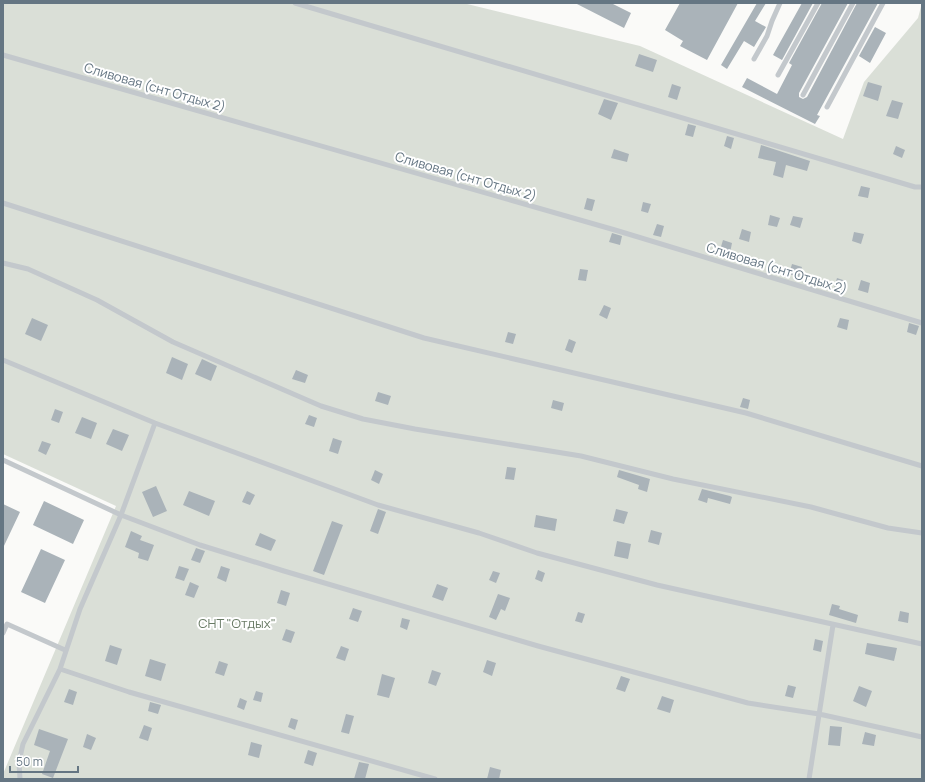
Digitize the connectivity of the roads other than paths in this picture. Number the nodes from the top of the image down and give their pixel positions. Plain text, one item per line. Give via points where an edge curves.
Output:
1 (295, 3) edge
2 (780, 3) edge
3 (818, 3) edge
4 (853, 3) edge
5 (882, 3) edge
6 (3, 55) edge
7 (754, 59) dead end
8 (778, 75) dead end
9 (803, 95) dead end
10 (827, 107) dead end
11 (922, 187) edge
12 (3, 203) edge
13 (3, 263) edge
14 (922, 324) edge
15 (3, 360) edge
16 (155, 423) junction
17 (3, 460) edge
18 (922, 466) edge
19 (120, 515) junction
20 (922, 533) edge
21 (833, 625) junction
22 (3, 633) edge
23 (922, 644) edge
24 (65, 650) junction
25 (60, 669) junction
26 (819, 714) junction
27 (922, 737) edge
28 (20, 779) edge
29 (435, 779) edge
30 (809, 779) edge

1 - 11 lane
2 - 7 lane via 767,36
3 - 8 lane
4 - 9 lane
5 - 10 lane
6 - 14 lane, Сливовая (снт Отдых 2) via 615,230
12 - 18 lane via 424,338 746,413
13 - 20 lane via 28,269 97,300 173,342 320,406 363,419 581,456 674,479 811,507 888,528
15 - 16 lane
16 - 19 lane
16 - 21 lane via 378,505 537,553 657,585
17 - 19 lane
19 - 24 lane
19 - 26 lane via 206,547 538,646 748,703
21 - 23 lane
21 - 26 lane
22 - 24 lane via 7,624
24 - 25 lane
25 - 28 lane via 23,744 19,762
25 - 29 lane via 129,692
26 - 27 lane
26 - 30 lane

